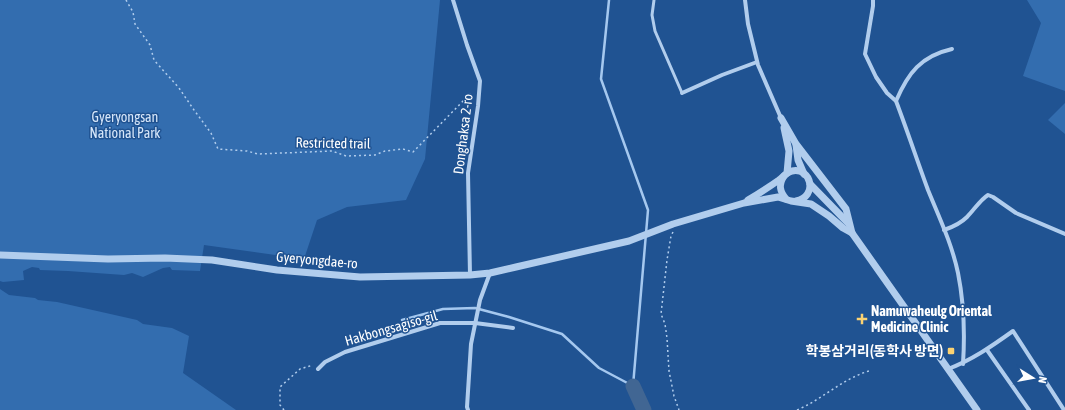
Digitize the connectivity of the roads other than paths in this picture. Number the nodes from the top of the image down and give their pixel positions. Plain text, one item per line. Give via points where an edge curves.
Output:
1 (453, 0) edge
2 (654, 0) edge
3 (745, 0) edge
4 (872, 0) edge
5 (952, 49) dead end
6 (758, 62) junction
7 (682, 94) joint
8 (896, 101) junction
9 (781, 118) junction
10 (796, 144) junction
11 (804, 174) junction
12 (786, 175) junction
13 (810, 184) junction
14 (786, 199) junction
15 (796, 202) junction
16 (744, 203) junction
17 (850, 224) junction
18 (944, 230) junction
19 (852, 233) junction
20 (1065, 234) edge
21 (0, 255) edge
22 (490, 272) junction
23 (470, 275) junction
24 (475, 323) junction
25 (513, 328) dead end
26 (987, 350) junction
27 (963, 364) junction
28 (318, 369) dead end
29 (948, 369) junction
30 (468, 410) edge
31 (977, 410) edge
32 (1030, 410) edge
33 (1064, 410) edge

1 - 23 street, Donghaksa 2-ro via 480,81 468,173
2 - 7 lane via 652,15 655,31
3 - 6 street
4 - 8 street via 865,54 887,93
5 - 8 street via 940,52 919,64 908,77
6 - 7 street
6 - 9 street
8 - 18 street
9 - 10 street
9 - 12 street via 789,151
10 - 11 street via 798,160
10 - 17 street via 846,209
11 - 12 street via 797,171
11 - 13 street
12 - 14 street via 781,181 781,191
12 - 16 street
13 - 15 street via 805,198
13 - 17 street
14 - 15 street
14 - 16 street via 778,197
15 - 19 street via 811,204
16 - 22 street, Gyeryongdae-ro via 673,224 629,241
17 - 19 street
18 - 20 street via 966,218 988,195 1016,212
18 - 27 street via 953,251 963,305
19 - 29 street
21 - 23 street, Gyeryongdae-ro via 212,260 277,270 360,277
22 - 23 street, Gyeryongdae-ro
22 - 24 street
24 - 25 street, Hakbongsagiso-gil
24 - 28 street, Hakbongsagiso-gil via 440,323 345,352 325,362
24 - 30 street via 471,344
26 - 27 street
26 - 32 street
26 - 33 street via 1013,330
27 - 29 street
29 - 31 street

